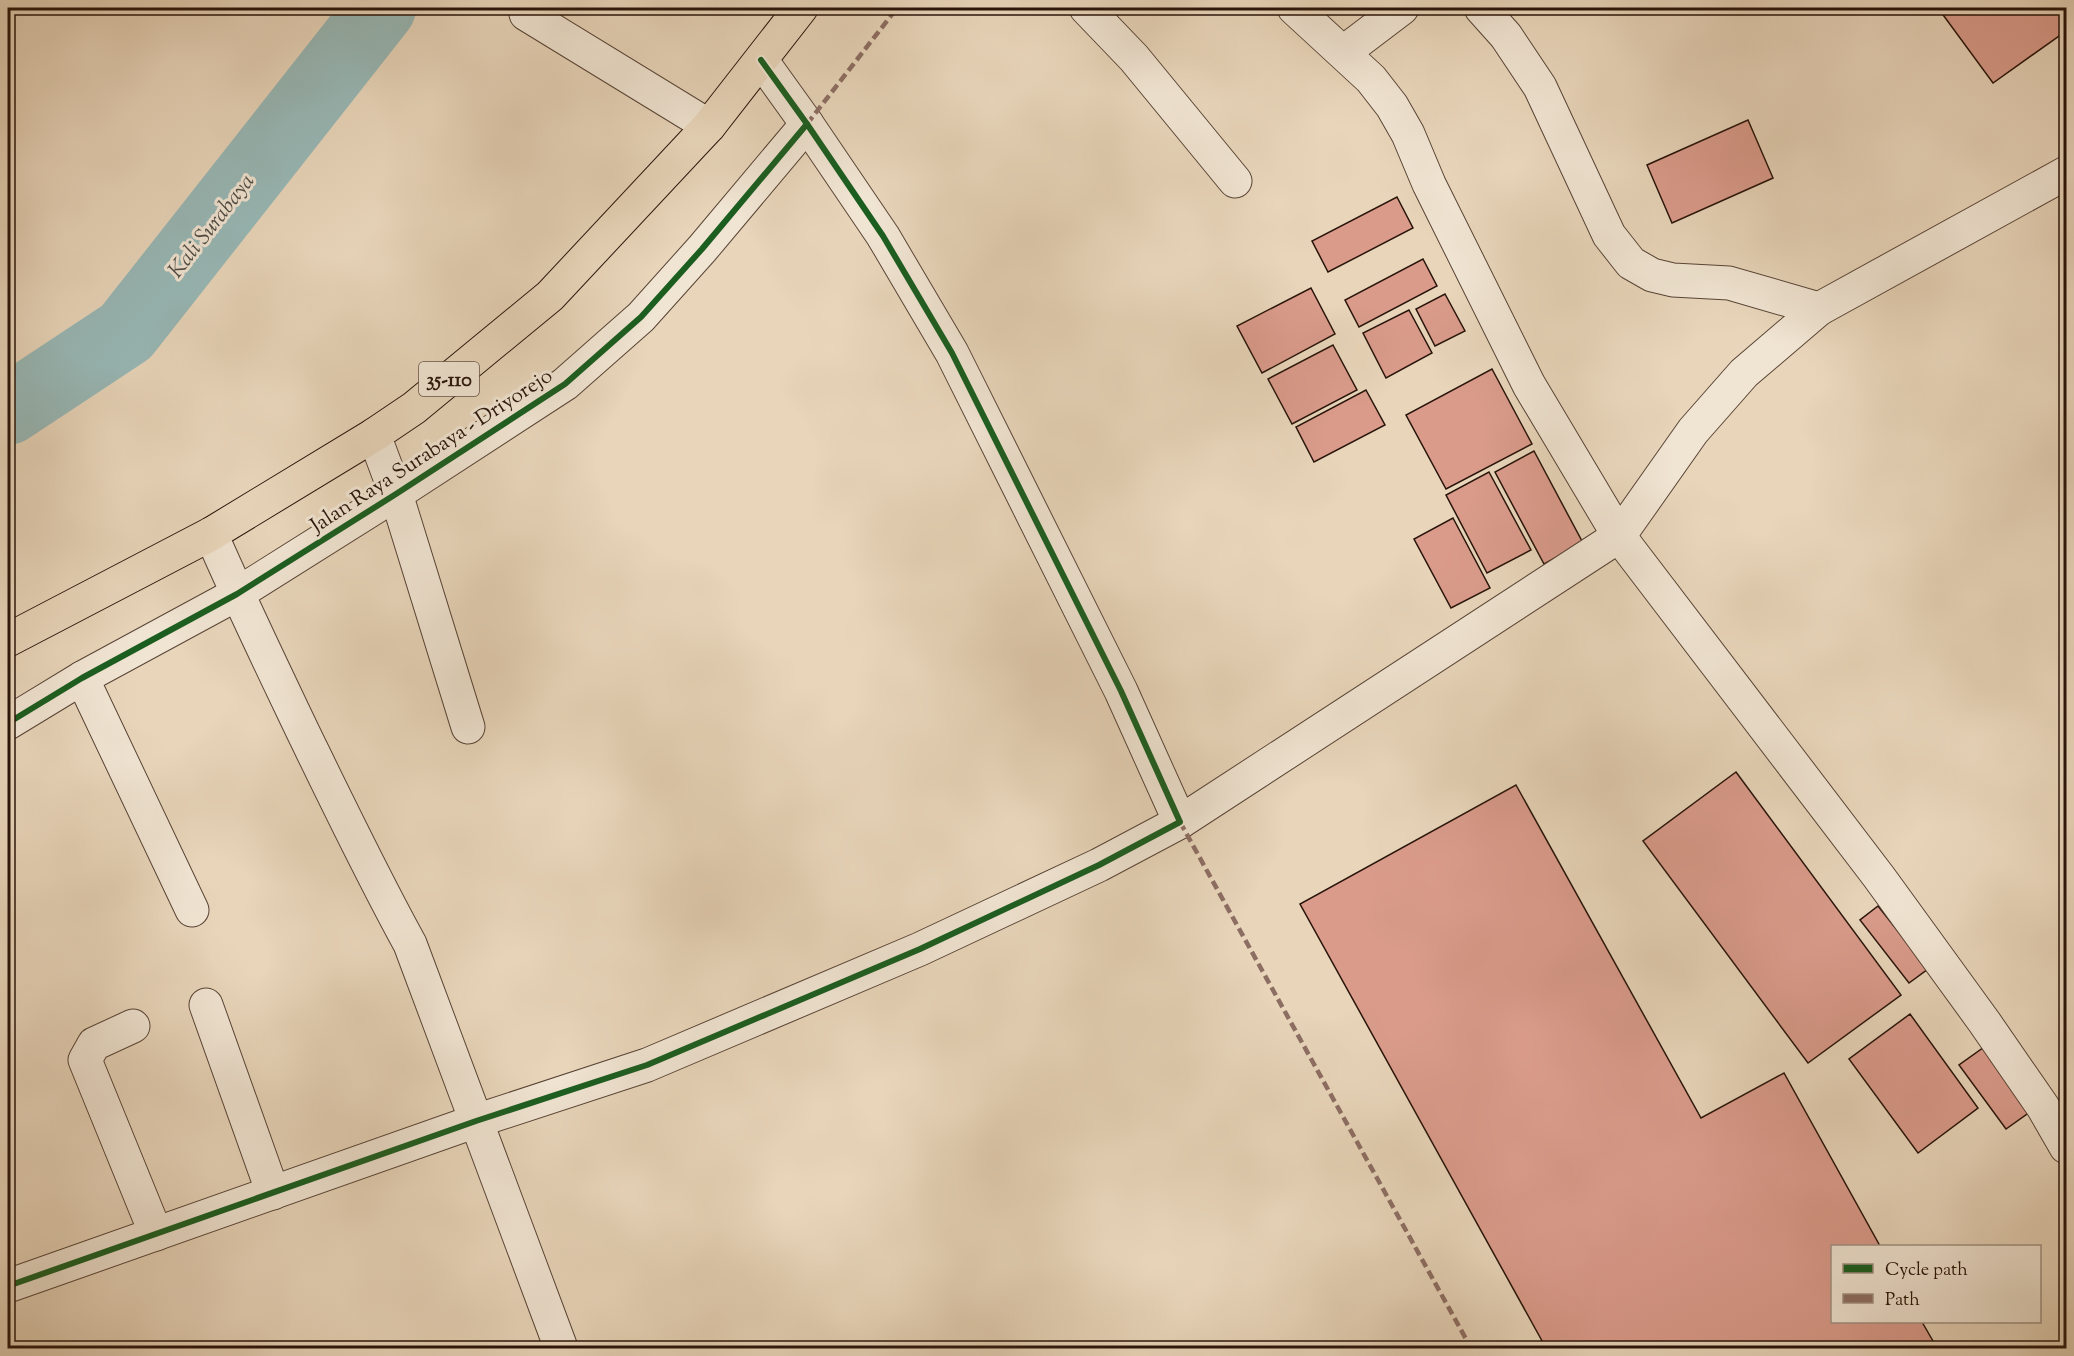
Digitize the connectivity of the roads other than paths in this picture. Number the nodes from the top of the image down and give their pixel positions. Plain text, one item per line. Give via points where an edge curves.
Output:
1 (801, 8) edge
2 (1086, 8) edge
3 (1294, 8) edge
4 (1402, 8) edge
5 (1481, 8) edge
6 (526, 14) dead end
7 (1344, 52) junction
8 (761, 60) junction
9 (807, 124) junction
10 (709, 126) junction
11 (2067, 172) edge
12 (1235, 181) dead end
13 (1819, 309) junction
14 (374, 435) junction
15 (396, 495) junction
16 (211, 534) junction
17 (1619, 536) junction
18 (237, 594) junction
19 (8, 640) edge
20 (82, 678) junction
21 (8, 723) edge
22 (468, 727) dead end
23 (1180, 822) junction
24 (192, 910) dead end
25 (206, 1005) dead end
26 (133, 1026) dead end
27 (476, 1121) junction
28 (2067, 1147) edge
29 (273, 1193) junction
30 (156, 1234) junction
31 (8, 1286) edge
32 (561, 1348) edge

1 - 8 main road, Jalan Raya Surabaya - Driyorejo / 35-110
2 - 12 street via 1134,58
3 - 7 street
4 - 7 street
5 - 13 street via 1506,36 1540,87 1610,235 1631,263 1652,275 1729,283
6 - 10 street
7 - 17 street via 1371,79 1408,134 1529,385
8 - 9 street
8 - 10 main road, Jalan Raya Surabaya - Driyorejo / 35-110
9 - 15 street, Jalan Raya Surabaya - Driyorejo via 641,317 565,384
9 - 23 street via 883,236 952,353 1121,691
10 - 14 main road, Jalan Raya Surabaya - Driyorejo / 35-110 via 549,296 414,408
11 - 13 street
13 - 17 street via 1744,373 1693,431
14 - 15 street
14 - 16 main road, Jalan Raya Surabaya - Driyorejo / 35-110
15 - 18 street, Jalan Raya Surabaya - Driyorejo
15 - 22 street
16 - 18 street
16 - 19 main road, Jalan Raya Surabaya - Driyorejo / 35-110
17 - 23 street
17 - 28 street via 1879,877 1985,1023
18 - 20 street, Jalan Raya Surabaya - Driyorejo
18 - 27 street via 410,945
20 - 21 street, Jalan Raya Surabaya - Driyorejo
20 - 24 street
23 - 27 street via 1099,865 920,949 648,1065
25 - 29 street
26 - 30 street via 94,1044 85,1060
27 - 29 street
27 - 32 street
29 - 30 street
30 - 31 street

